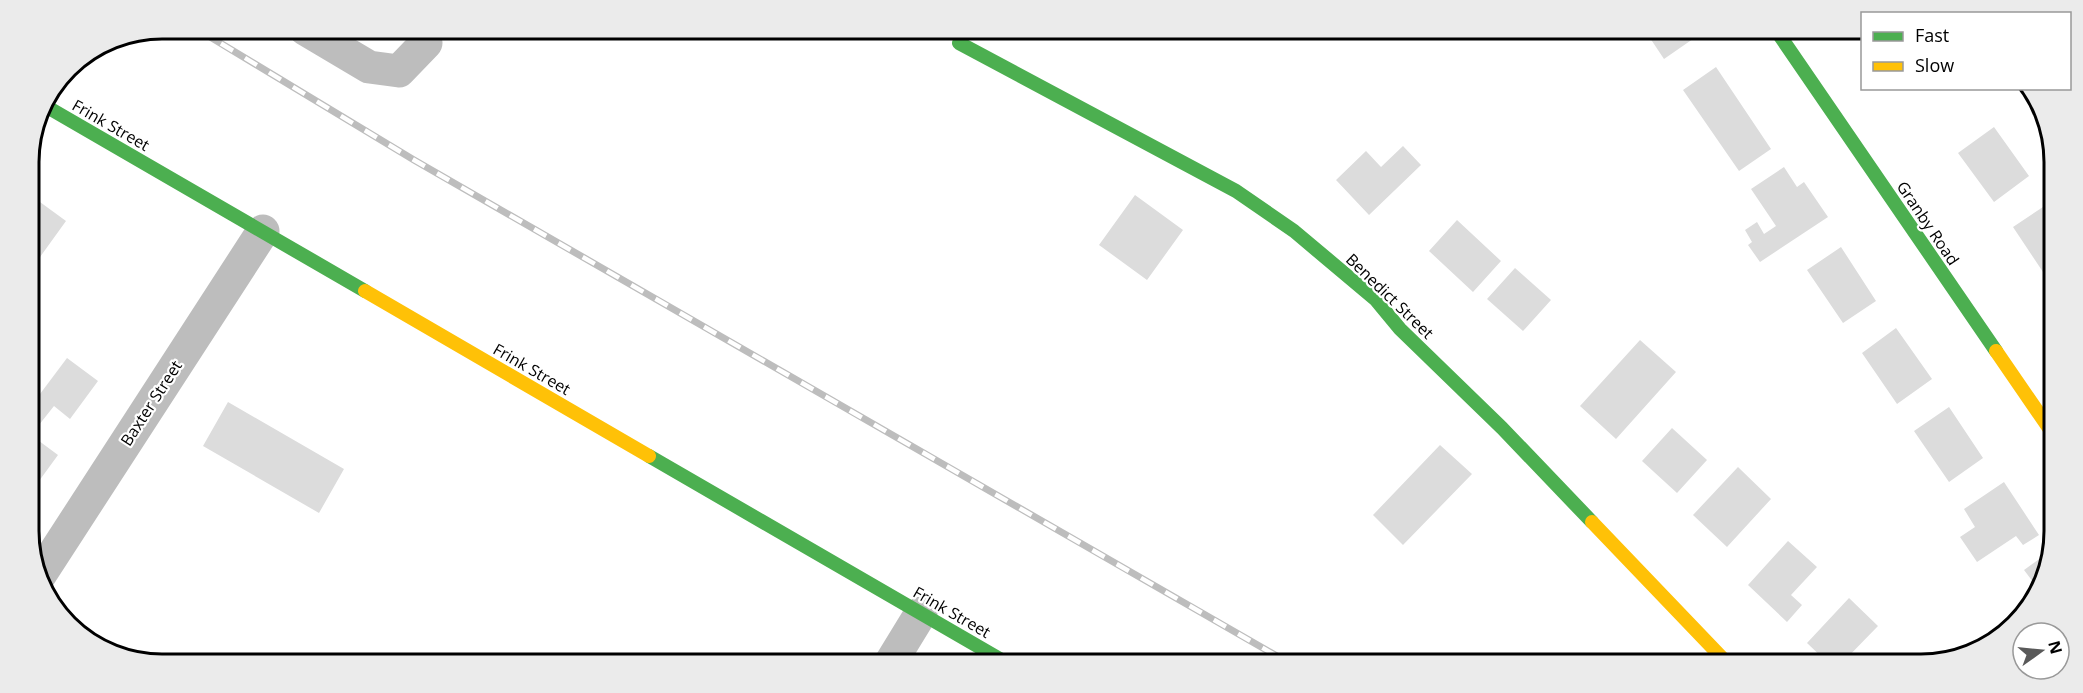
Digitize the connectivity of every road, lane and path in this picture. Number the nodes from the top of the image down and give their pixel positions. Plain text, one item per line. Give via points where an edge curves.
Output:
1 (322, 39) edge
2 (1782, 39) edge
3 (426, 43) dead end
4 (959, 43) dead end
5 (51, 109) edge
6 (262, 231) junction
7 (2044, 422) edge
8 (45, 567) edge
9 (921, 613) junction
10 (896, 654) edge
11 (991, 654) edge
12 (1718, 654) edge

1 - 3 street via 369,67 399,71
2 - 7 street, Granby Road
4 - 12 street, Benedict Street via 1236,191 1294,231 1376,300
5 - 6 street, Frink Street
6 - 8 street, Baxter Street
6 - 9 street, Frink Street
9 - 10 street
9 - 11 street, Frink Street

